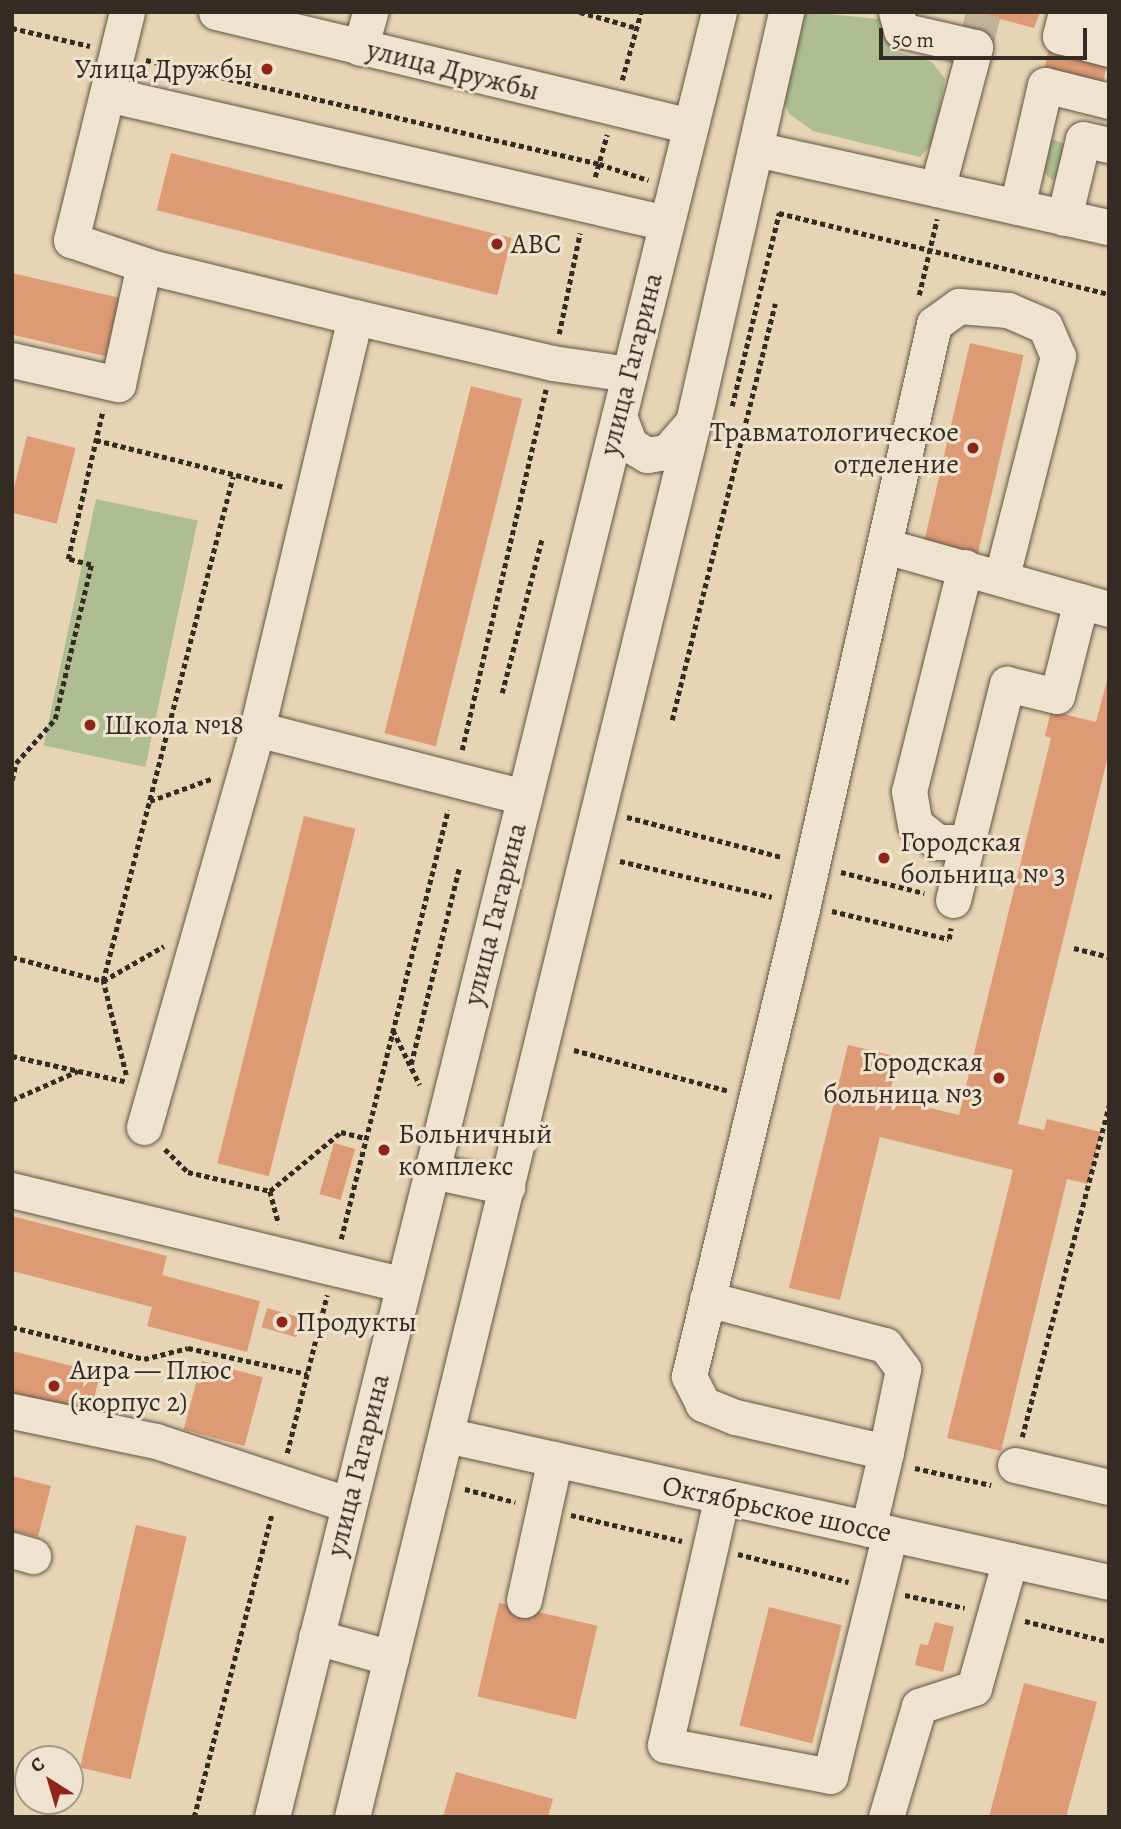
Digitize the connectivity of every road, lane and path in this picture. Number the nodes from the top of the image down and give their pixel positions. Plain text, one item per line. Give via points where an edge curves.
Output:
1 (127, 12) edge
2 (216, 12) edge
3 (370, 12) edge
4 (580, 12) edge
5 (641, 12) edge
6 (719, 12) edge
7 (786, 12) edge
8 (896, 12) edge
9 (1066, 12) edge
10 (1089, 12) edge
11 (1109, 17) edge
12 (12, 28) edge
13 (637, 28) junction
14 (360, 48) junction
15 (1109, 48) edge
16 (117, 53) junction
17 (107, 94) junction
18 (1109, 101) edge
19 (614, 109) junction
20 (691, 126) junction
21 (1035, 128) junction
22 (1096, 142) edge
23 (756, 149) junction
24 (599, 164) junction
25 (941, 190) junction
26 (586, 205) junction
27 (1017, 207) junction
28 (1064, 218) junction
29 (666, 223) junction
30 (1109, 227) edge
31 (928, 250) junction
32 (144, 265) junction
33 (1109, 294) edge
34 (918, 299) dead end
35 (775, 304) dead end
36 (355, 317) junction
37 (12, 360) edge
38 (552, 363) junction
39 (629, 374) junction
40 (105, 402) dead end
41 (729, 414) dead end
42 (619, 416) junction
43 (693, 422) junction
44 (96, 440) junction
45 (233, 476) junction
46 (313, 493) junction
47 (542, 538) dead end
48 (885, 546) junction
49 (965, 567) junction
50 (1002, 576) junction
51 (1095, 605) edge
52 (502, 693) dead end
53 (672, 720) dead end
54 (257, 729) junction
55 (247, 765) junction
56 (455, 779) junction
57 (12, 780) edge
58 (524, 797) junction
59 (149, 802) junction
60 (634, 804) dead end
61 (628, 828) dead end
62 (967, 842) junction
63 (623, 850) dead end
64 (459, 868) dead end
65 (617, 874) dead end
66 (953, 900) dead end
67 (202, 925) junction
68 (1074, 948) dead end
69 (12, 957) edge
70 (1109, 957) edge
71 (103, 981) junction
72 (577, 1039) dead end
73 (574, 1050) junction
74 (12, 1056) edge
75 (571, 1062) dead end
76 (410, 1064) dead end
77 (78, 1071) junction
78 (734, 1079) dead end
79 (141, 1085) junction
80 (730, 1092) junction
81 (12, 1100) edge
82 (727, 1105) dead end
83 (1109, 1105) edge
84 (144, 1128) joint
85 (365, 1138) junction
86 (432, 1171) junction
87 (507, 1187) junction
88 (12, 1190) edge
89 (334, 1268) junction
90 (402, 1284) junction
91 (707, 1299) junction
92 (12, 1327) edge
93 (307, 1374) junction
94 (12, 1411) edge
95 (446, 1436) junction
96 (885, 1457) junction
97 (555, 1460) junction
98 (1015, 1465) junction
99 (280, 1482) junction
100 (1109, 1487) edge
101 (465, 1489) dead end
102 (722, 1496) junction
103 (349, 1505) junction
104 (544, 1509) junction
105 (879, 1531) junction
106 (710, 1547) junction
107 (1010, 1560) junction
108 (1109, 1582) edge
109 (876, 1588) junction
110 (524, 1600) dead end
111 (995, 1614) junction
112 (316, 1637) junction
113 (1109, 1642) edge
114 (391, 1658) junction
115 (194, 1817) edge
116 (272, 1817) edge
117 (352, 1817) edge
118 (886, 1817) edge

1 - 16 street
2 - 14 street, улица Дружбы
3 - 14 street
4 - 13 path
5 - 13 path
6 - 20 street, улица Гагарина
7 - 23 street
8 - 25 street via 901,30 975,47
9 - 15 street via 1060,36
10 - 11 street
12 - 16 path
13 - 19 path
14 - 19 street, улица Дружбы
16 - 17 street
16 - 24 path
17 - 26 street
17 - 32 street via 71,240
18 - 21 street via 1045,85
19 - 20 street, улица Дружбы
19 - 24 path
20 - 29 street, улица Гагарина
21 - 22 street
21 - 27 street
22 - 28 street
23 - 25 street
23 - 43 street
24 - 26 path
25 - 27 street
25 - 31 path
26 - 29 street
26 - 38 path
27 - 28 street
28 - 30 street
29 - 39 street, улица Гагарина
31 - 33 path
31 - 34 path
31 - 41 path via 779,213
32 - 36 street
32 - 37 street via 118,384
35 - 53 path
36 - 38 street
36 - 46 street
38 - 39 street
38 - 56 path
39 - 42 street, улица Гагарина
40 - 44 path
42 - 43 street via 630,445 647,455 667,452
42 - 58 street, улица Гагарина
43 - 87 street
44 - 45 path
44 - 57 path via 68,559 91,565 55,719 16,763
45 - 46 path
45 - 59 path
46 - 54 street
47 - 52 path
48 - 49 street
48 - 50 street via 934,324 960,306 1008,310 1045,326 1058,356
48 - 91 street
49 - 50 street
49 - 62 street via 909,791 915,824 937,842
50 - 51 street
51 - 62 street via 1057,696 1007,684
54 - 55 street
54 - 56 street
55 - 59 path
55 - 67 street
56 - 58 street
56 - 85 path
58 - 86 street, улица Гагарина
59 - 71 path
60 - 61 path
62 - 66 street
63 - 65 path
64 - 76 path
67 - 71 path
67 - 79 street
68 - 70 path
69 - 71 path
71 - 79 path
72 - 73 path
73 - 75 path
73 - 80 path
74 - 77 path
77 - 79 path
77 - 81 path
78 - 80 path
79 - 84 street
80 - 82 path
83 - 98 path
84 - 85 path via 188,1172 270,1191 341,1132
85 - 89 path
86 - 87 street
86 - 90 street, улица Гагарина
87 - 95 street
88 - 89 street
89 - 90 street
89 - 93 path
90 - 103 street, улица Гагарина
91 - 96 street via 689,1376 703,1404 735,1417
91 - 96 street via 885,1345 903,1369
92 - 93 path via 144,1359 188,1348
93 - 99 path
94 - 99 street via 156,1441
95 - 97 street, Октябрьское шоссе
95 - 114 street
96 - 98 path via 1008,1489
96 - 105 street
97 - 102 street, Октябрьское шоссе
97 - 104 street
98 - 100 street
99 - 103 street
99 - 115 path
101 - 104 path
102 - 105 street, Октябрьское шоссе
102 - 106 street
103 - 112 street, улица Гагарина
104 - 106 path
104 - 110 street
105 - 107 street, Октябрьское шоссе
105 - 109 street
106 - 109 path
106 - 109 street via 666,1745 830,1776
107 - 108 street, Октябрьское шоссе
107 - 111 street
109 - 111 path
111 - 113 path
111 - 118 street via 974,1688 919,1706
112 - 114 street
112 - 116 street, улица Гагарина
114 - 117 street

